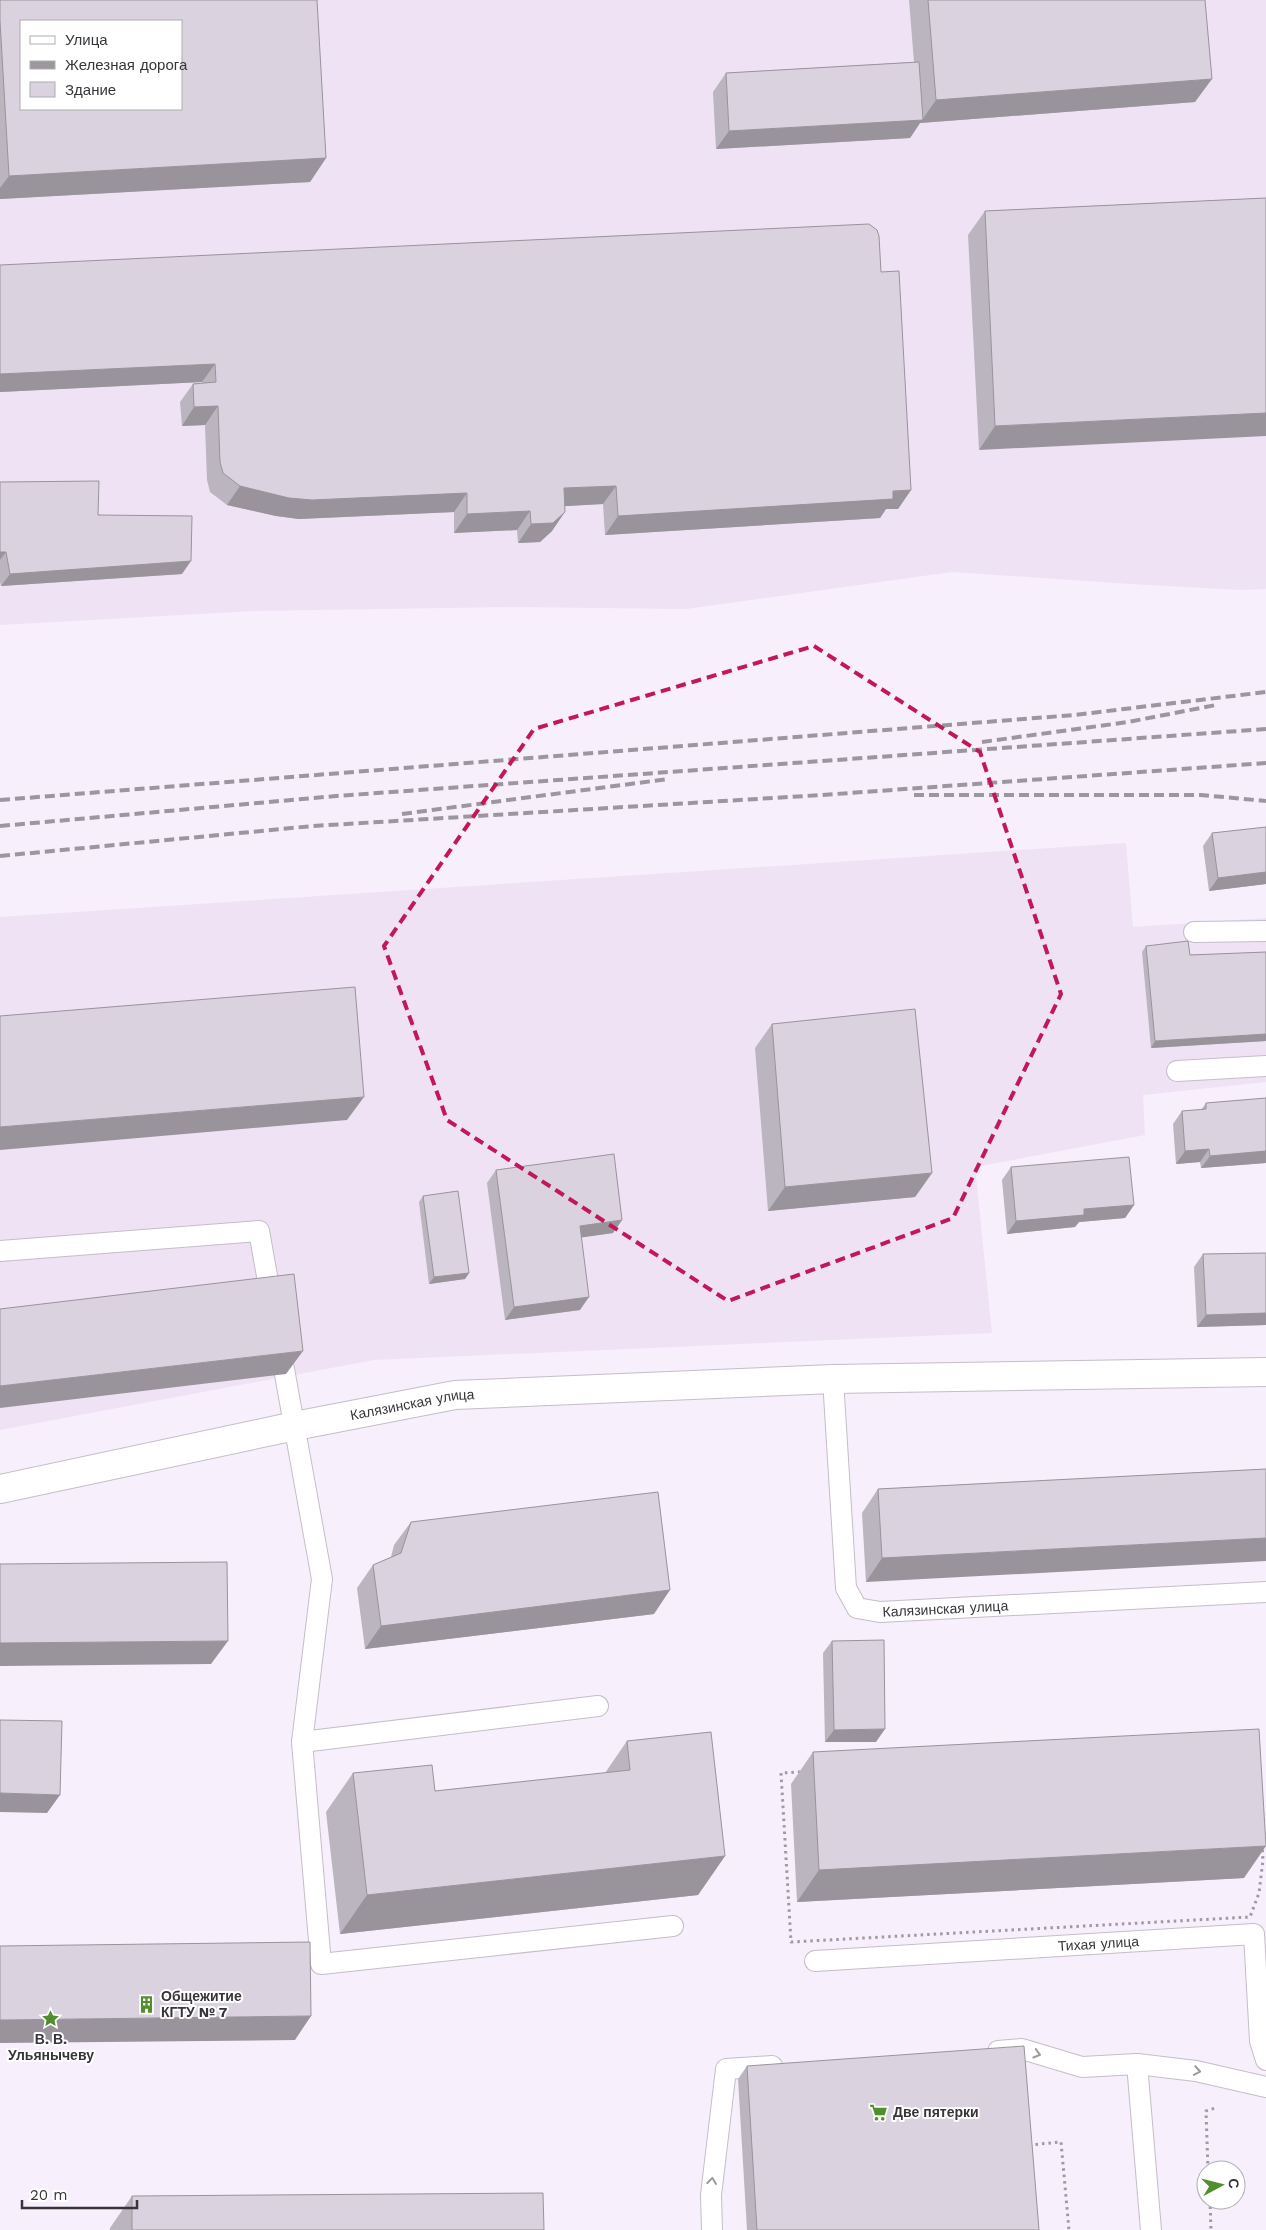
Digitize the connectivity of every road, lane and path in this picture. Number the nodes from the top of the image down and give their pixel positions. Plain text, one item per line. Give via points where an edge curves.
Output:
1 (1266, 931) edge
2 (1194, 932) dead end
3 (1266, 1066) edge
4 (1177, 1071) dead end
5 (0, 1252) edge
6 (1266, 1372) edge
7 (833, 1379) junction
8 (295, 1426) junction
9 (0, 1489) edge
10 (1266, 1592) edge
11 (598, 1706) dead end
12 (302, 1742) junction
13 (1264, 1860) edge
14 (673, 1926) dead end
15 (815, 1961) dead end
16 (982, 2052) edge
17 (1266, 2060) edge
18 (1137, 2064) junction
19 (787, 2065) edge
20 (1266, 2086) edge
21 (1223, 2105) dead end
22 (1020, 2145) edge
23 (1208, 2160) edge
24 (1210, 2210) edge
25 (712, 2230) edge
26 (1069, 2230) edge
27 (1151, 2230) edge
28 (1211, 2230) edge

1 - 2 lane
3 - 4 lane
5 - 8 lane via 258,1231
6 - 7 street, Калязинская улица
7 - 8 street, Калязинская улица via 455,1395
7 - 10 lane, Калязинская улица via 846,1588 857,1608 880,1612
8 - 9 street, Калязинская улица
8 - 12 lane via 322,1579
11 - 12 lane
12 - 14 lane via 321,1964
13 - 13 path via 1259,1893 1250,1917 791,1942 781,1773 1255,1746
15 - 17 lane, Тихая улица via 1254,1934 1260,2041
16 -> 18 lane via 1022,2050 1082,2067
18 -> 20 lane via 1196,2071
18 - 27 lane
25 -> 19 lane via 711,2195 726,2069
21 - 23 path via 1206,2111
22 - 26 path via 1061,2142
24 - 28 path

